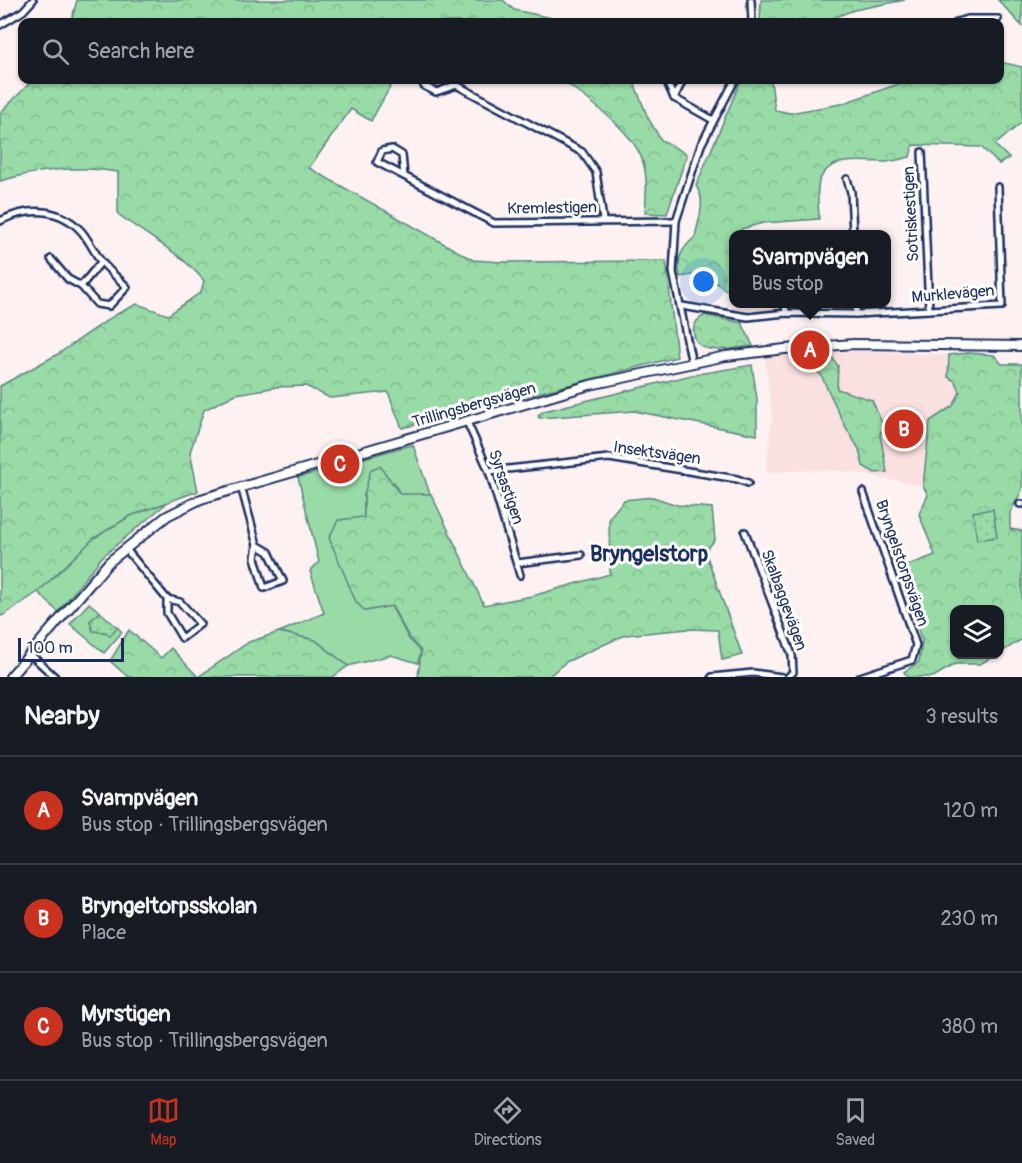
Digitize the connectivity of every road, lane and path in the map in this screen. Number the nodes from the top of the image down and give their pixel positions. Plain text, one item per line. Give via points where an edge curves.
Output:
1 (33, 0) edge
2 (751, 0) edge
3 (752, 18) edge
4 (0, 25) edge
5 (424, 84) edge
6 (668, 84) edge
7 (680, 84) edge
8 (733, 84) edge
9 (457, 85) joint
10 (674, 99) junction
11 (713, 120) junction
12 (922, 152) dead end
13 (404, 176) junction
14 (847, 179) dead end
15 (998, 187) dead end
16 (603, 220) junction
17 (0, 221) edge
18 (676, 221) junction
19 (853, 230) edge
20 (51, 259) dead end
21 (101, 261) junction
22 (81, 286) junction
23 (682, 306) junction
24 (786, 308) edge
25 (856, 308) edge
26 (929, 310) junction
27 (786, 313) junction
28 (856, 314) junction
29 (1022, 346) edge
30 (692, 364) junction
31 (467, 422) junction
32 (489, 471) junction
33 (748, 483) dead end
34 (242, 486) junction
35 (863, 492) dead end
36 (745, 532) dead end
37 (257, 545) junction
38 (125, 548) junction
39 (581, 555) dead end
40 (517, 562) junction
41 (520, 575) dead end
42 (166, 599) junction
43 (30, 654) junction
44 (734, 676) edge
45 (10, 677) edge
46 (55, 677) edge
47 (712, 677) edge
48 (782, 677) edge
49 (788, 677) edge
50 (860, 677) edge

1 - 4 street
2 - 3 street
5 - 9 street via 436,92
6 - 10 street
7 - 10 street
8 - 11 street
9 - 16 street via 582,152 596,172
10 - 11 street
11 - 18 street
12 - 26 street, Sotriskestigen
13 - 13 street, Kremlestigen via 377,162 382,151 392,149 402,155
13 - 16 street, Kremlestigen via 494,223
14 - 19 street
15 - 26 street, Murklevägen via 1002,306
16 - 18 street, Kremlestigen
17 - 21 street via 34,210 52,213 82,232
18 - 23 street via 673,272
20 - 22 street via 68,279
21 - 22 street
21 - 22 street via 127,287 115,303 97,304
23 - 27 street, Murklevägen via 748,317
23 - 30 street
24 - 27 street
25 - 28 street
26 - 28 street, Murklevägen
27 - 28 street, Murklevägen
29 - 30 street, Trillingsbergsvägen via 854,344 726,356
30 - 31 street, Trillingsbergsvägen via 590,385
31 - 32 street, Syrsastigen
31 - 34 street, Trillingsbergsvägen
32 - 33 street, Insektsvägen via 609,458
32 - 40 street, Syrsastigen
34 - 37 street
34 - 38 street, Trillingsbergsvägen via 201,499 167,516
35 - 50 street, Bryngelstorpsvägen via 916,645 912,660
36 - 49 street, Skalbaggevägen via 792,655 793,672
37 - 37 street via 269,552 283,581 264,588 255,558
38 - 42 street
38 - 43 street, Trillingsbergsvägen
39 - 40 street
40 - 41 street, Syrsastigen
42 - 42 street via 180,602 200,624 182,638 167,614
43 - 45 street, Trillingsbergsvägen
43 - 46 street
44 - 47 street
44 - 48 street

